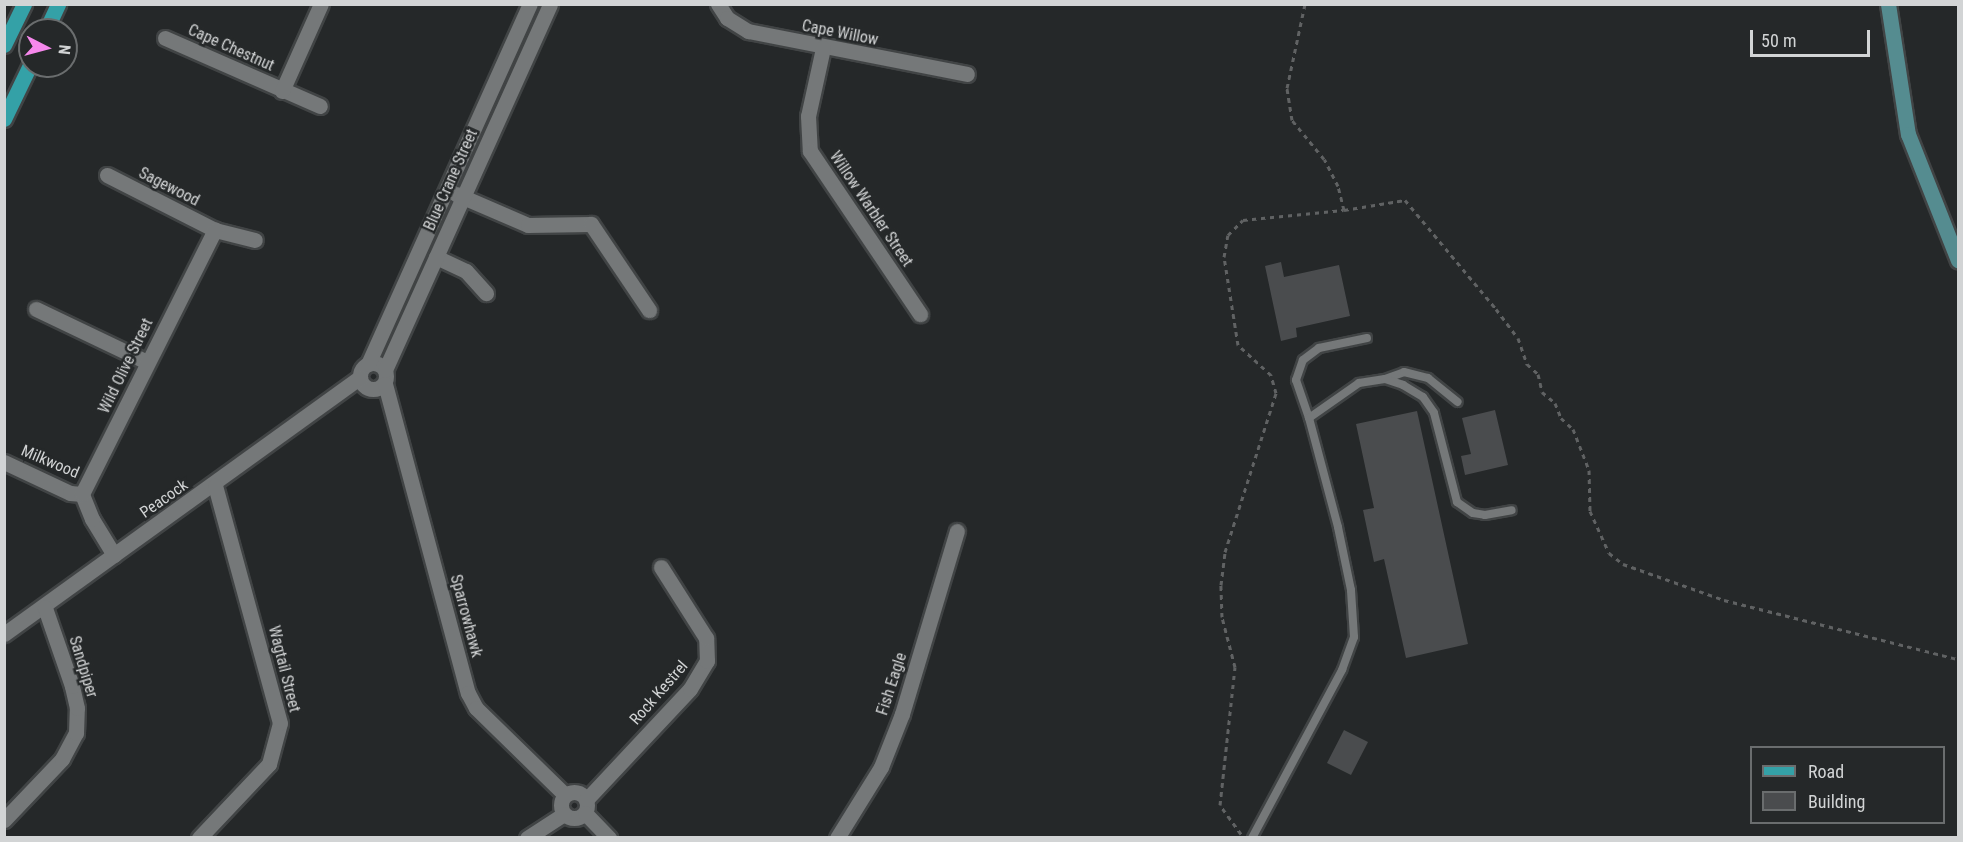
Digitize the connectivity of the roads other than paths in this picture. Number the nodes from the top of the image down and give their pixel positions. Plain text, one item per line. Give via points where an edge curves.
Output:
1 (24, 4) edge
2 (58, 4) edge
3 (321, 4) edge
4 (530, 4) edge
5 (550, 4) edge
6 (718, 4) edge
7 (1888, 4) edge
8 (52, 18) edge
9 (165, 38) dead end
10 (4, 45) edge
11 (823, 48) junction
12 (967, 74) dead end
13 (24, 78) edge
14 (282, 91) junction
15 (320, 106) dead end
16 (4, 119) edge
17 (107, 175) dead end
18 (447, 190) junction
19 (463, 197) junction
20 (214, 230) junction
21 (255, 240) dead end
22 (435, 257) junction
23 (1959, 260) edge
24 (486, 293) dead end
25 (36, 309) dead end
26 (649, 310) dead end
27 (920, 314) dead end
28 (1367, 338) dead end
29 (147, 362) junction
30 (372, 379) junction
31 (1384, 379) junction
32 (1458, 402) dead end
33 (1309, 418) junction
34 (4, 462) edge
35 (215, 486) junction
36 (82, 494) junction
37 (1512, 510) dead end
38 (957, 531) dead end
39 (114, 555) junction
40 (661, 567) dead end
41 (45, 608) junction
42 (4, 634) edge
43 (565, 795) junction
44 (586, 806) junction
45 (564, 814) junction
46 (4, 820) edge
47 (199, 837) edge
48 (527, 837) edge
49 (609, 837) edge
50 (837, 837) edge
51 (1252, 837) edge

1 - 10 main road
2 - 8 main road
3 - 14 street
4 - 18 street, Blue Crane Street
5 - 19 street, Blue Crane Street
6 - 11 street, Cape Willow via 727,18 748,31
7 - 23 main road via 1908,134
9 - 14 street, Cape Chestnut
11 - 12 street, Cape Willow
11 - 27 street, Willow Warbler Street via 808,116 810,151
13 - 16 main road
14 - 15 street, Cape Chestnut
17 - 20 street, Sagewood
18 - 19 street
18 - 30 street, Blue Crane Street
19 - 22 street, Blue Crane Street
19 - 26 street via 528,225 591,224
20 - 21 street
20 - 29 street, Wild Olive Street
22 - 24 street via 466,271
22 - 30 street, Blue Crane Street
25 - 29 street
28 - 33 lane via 1319,348 1303,360 1296,380
29 - 36 street, Wild Olive Street
30 - 35 street, Peacock via 344,391
30 - 43 street, Sparrowhawk via 391,413 468,693 482,714
31 - 32 lane via 1404,372 1428,378
31 - 33 lane via 1350,387
31 - 37 lane via 1414,390 1429,404 1456,502 1473,513 1485,515
33 - 51 lane via 1338,527 1354,637 1342,670
34 - 36 street, Milkwood via 70,493
35 - 39 street, Peacock
35 - 47 street, Wagtail Street via 280,723 269,764
36 - 39 street
38 - 50 street, Fish Eagle via 903,714 881,767
39 - 41 street, Peacock
40 - 44 street, Rock Kestrel via 703,632 707,661 690,689
41 - 42 street, Peacock
41 - 46 street, Sandpiper via 72,686 77,708 76,733 62,759
43 - 44 street via 578,792
43 - 45 street via 561,806
44 - 45 street via 573,819
44 - 49 street
45 - 48 street

